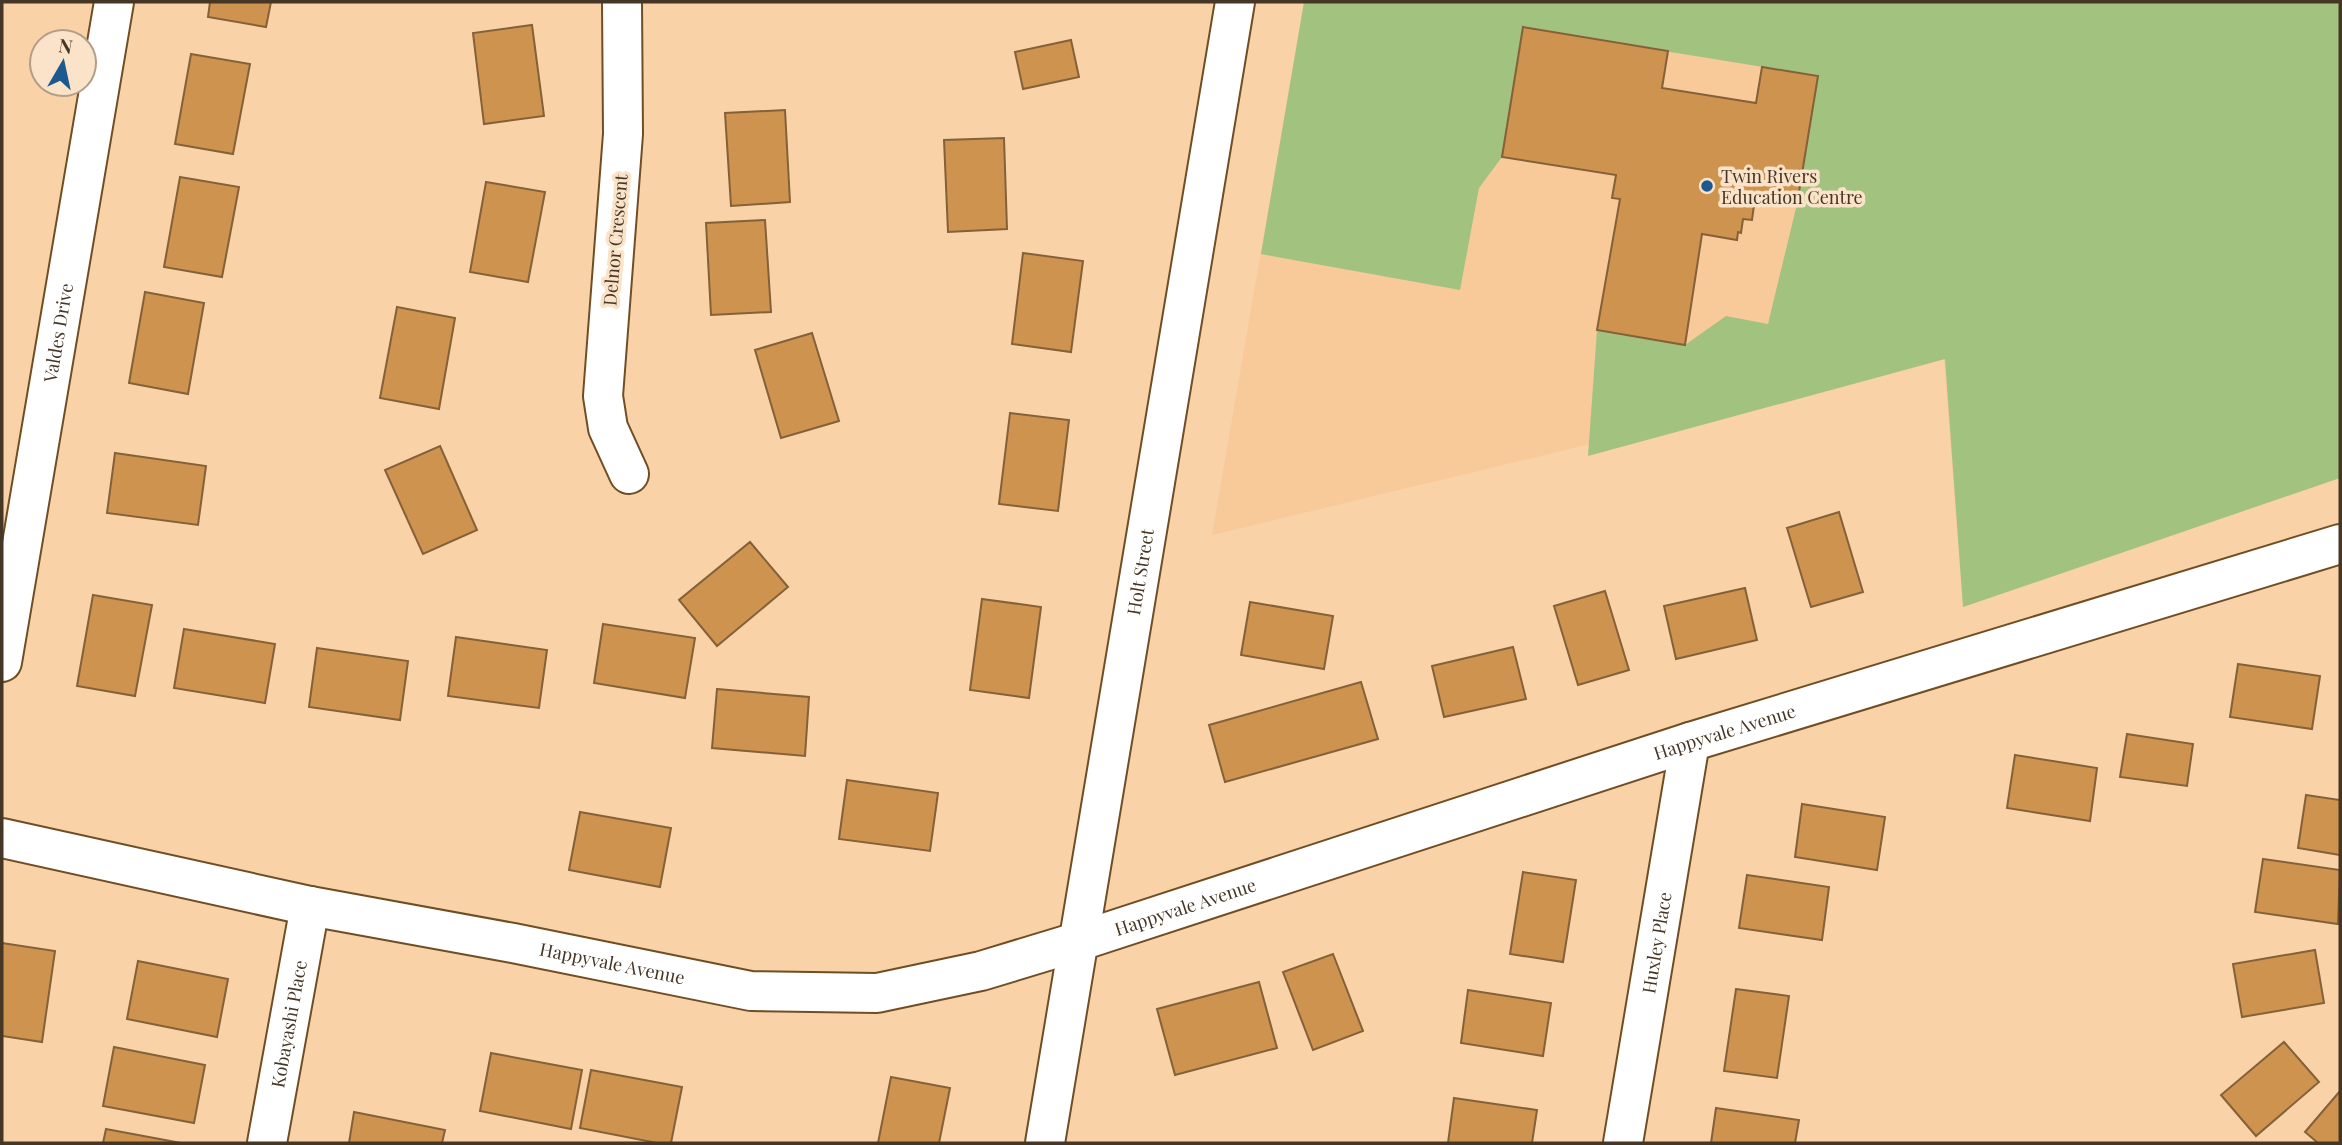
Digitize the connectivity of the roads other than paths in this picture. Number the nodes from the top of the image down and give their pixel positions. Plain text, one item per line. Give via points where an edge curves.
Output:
1 (114, 2) edge
2 (622, 2) edge
3 (1235, 2) edge
4 (629, 474) dead end
5 (2340, 544) edge
6 (2, 663) edge
7 (1690, 742) junction
8 (2, 838) edge
9 (310, 906) junction
10 (1080, 941) junction
11 (267, 1143) edge
12 (1045, 1143) edge
13 (1623, 1143) edge

1 - 6 street, Valdes Drive
2 - 4 street, Delnor Crescent via 623,134 603,396 608,428
3 - 10 street, Holt Street
5 - 7 street, Happyvale Avenue
7 - 10 street, Happyvale Avenue
7 - 13 street, Huxley Place
8 - 9 street, Happyvale Avenue
9 - 10 street, Happyvale Avenue via 751,991 877,993 981,971
9 - 11 street, Kobayashi Place
10 - 12 street, Holt Street

